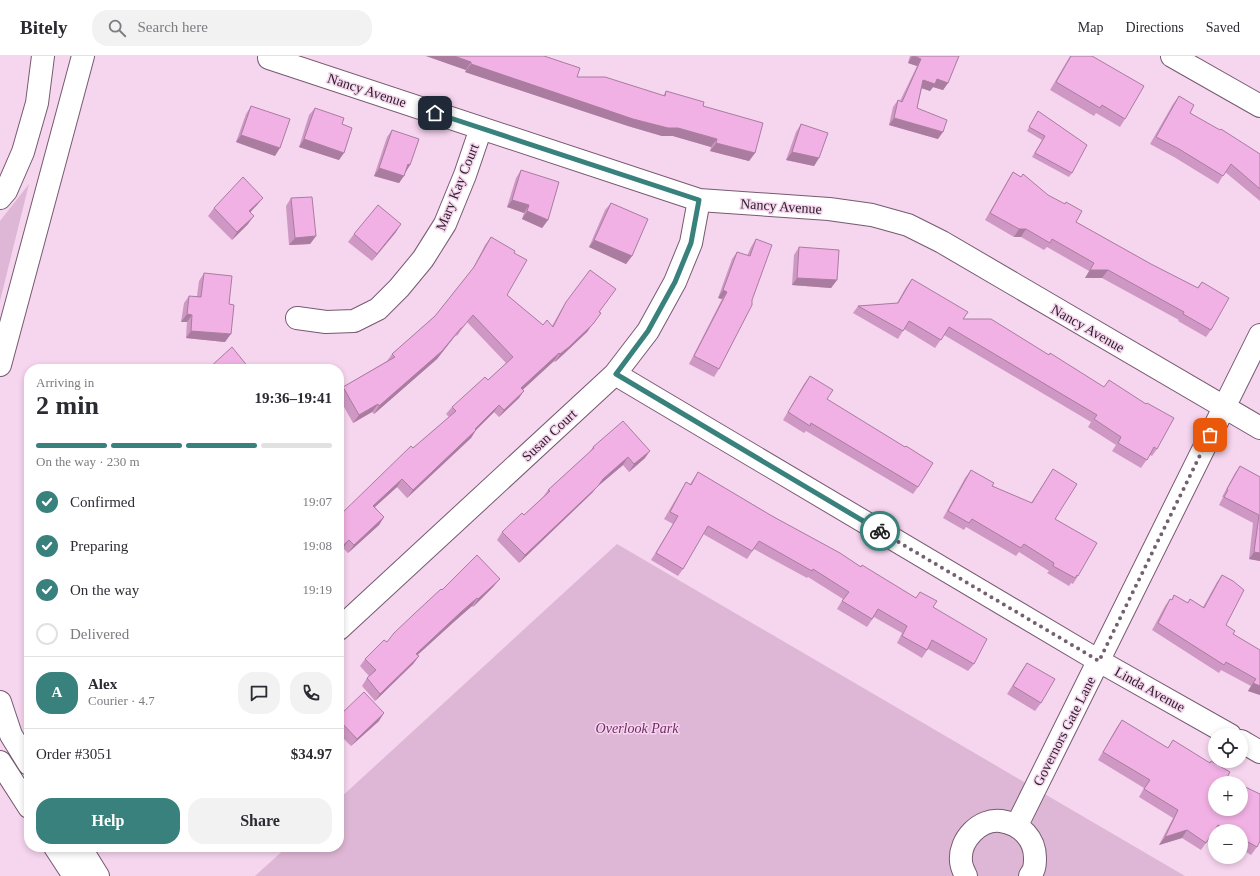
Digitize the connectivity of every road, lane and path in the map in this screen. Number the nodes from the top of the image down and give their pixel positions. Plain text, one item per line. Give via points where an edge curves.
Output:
1 (43, 56) edge
2 (83, 56) edge
3 (1172, 56) edge
4 (269, 58) dead end
5 (1260, 106) edge
6 (481, 128) junction
7 (0, 198) edge
8 (699, 200) junction
9 (297, 318) dead end
10 (1260, 336) edge
11 (0, 365) edge
12 (616, 374) junction
13 (1224, 407) junction
14 (1260, 428) edge
15 (344, 624) edge
16 (1099, 661) junction
17 (0, 702) edge
18 (1218, 728) edge
19 (1248, 745) edge
20 (1260, 752) edge
21 (24, 756) edge
22 (0, 762) edge
23 (24, 799) edge
24 (1017, 825) junction
25 (58, 852) edge
26 (83, 852) edge
27 (74, 876) edge
28 (98, 876) edge
29 (966, 876) edge
30 (1030, 876) edge

1 - 7 main road via 37,103 23,152 6,191
2 - 11 main road
3 - 5 main road
4 - 6 main road, Nancy Avenue
6 - 8 main road, Nancy Avenue
6 - 9 main road, Mary Kay Court via 445,224 423,259 399,288 378,309 354,321 326,322
8 - 12 main road, Susan Court via 691,243 675,282 648,331
8 - 13 main road, Nancy Avenue via 829,209 872,215 908,225 942,242
10 - 13 main road, Governors Gate Lane
12 - 15 main road, Susan Court
12 - 16 main road, Linda Avenue
13 - 14 main road, Nancy Avenue
13 - 16 main road, Governors Gate Lane
16 - 18 main road, Linda Avenue
16 - 24 main road, Governors Gate Lane
17 - 21 main road via 11,735
19 - 20 main road
22 - 23 main road
24 - 29 main road via 1000,821 985,823 972,832 963,844 961,862
24 - 30 main road via 1029,837 1035,850 1034,868
25 - 27 main road
26 - 28 main road

